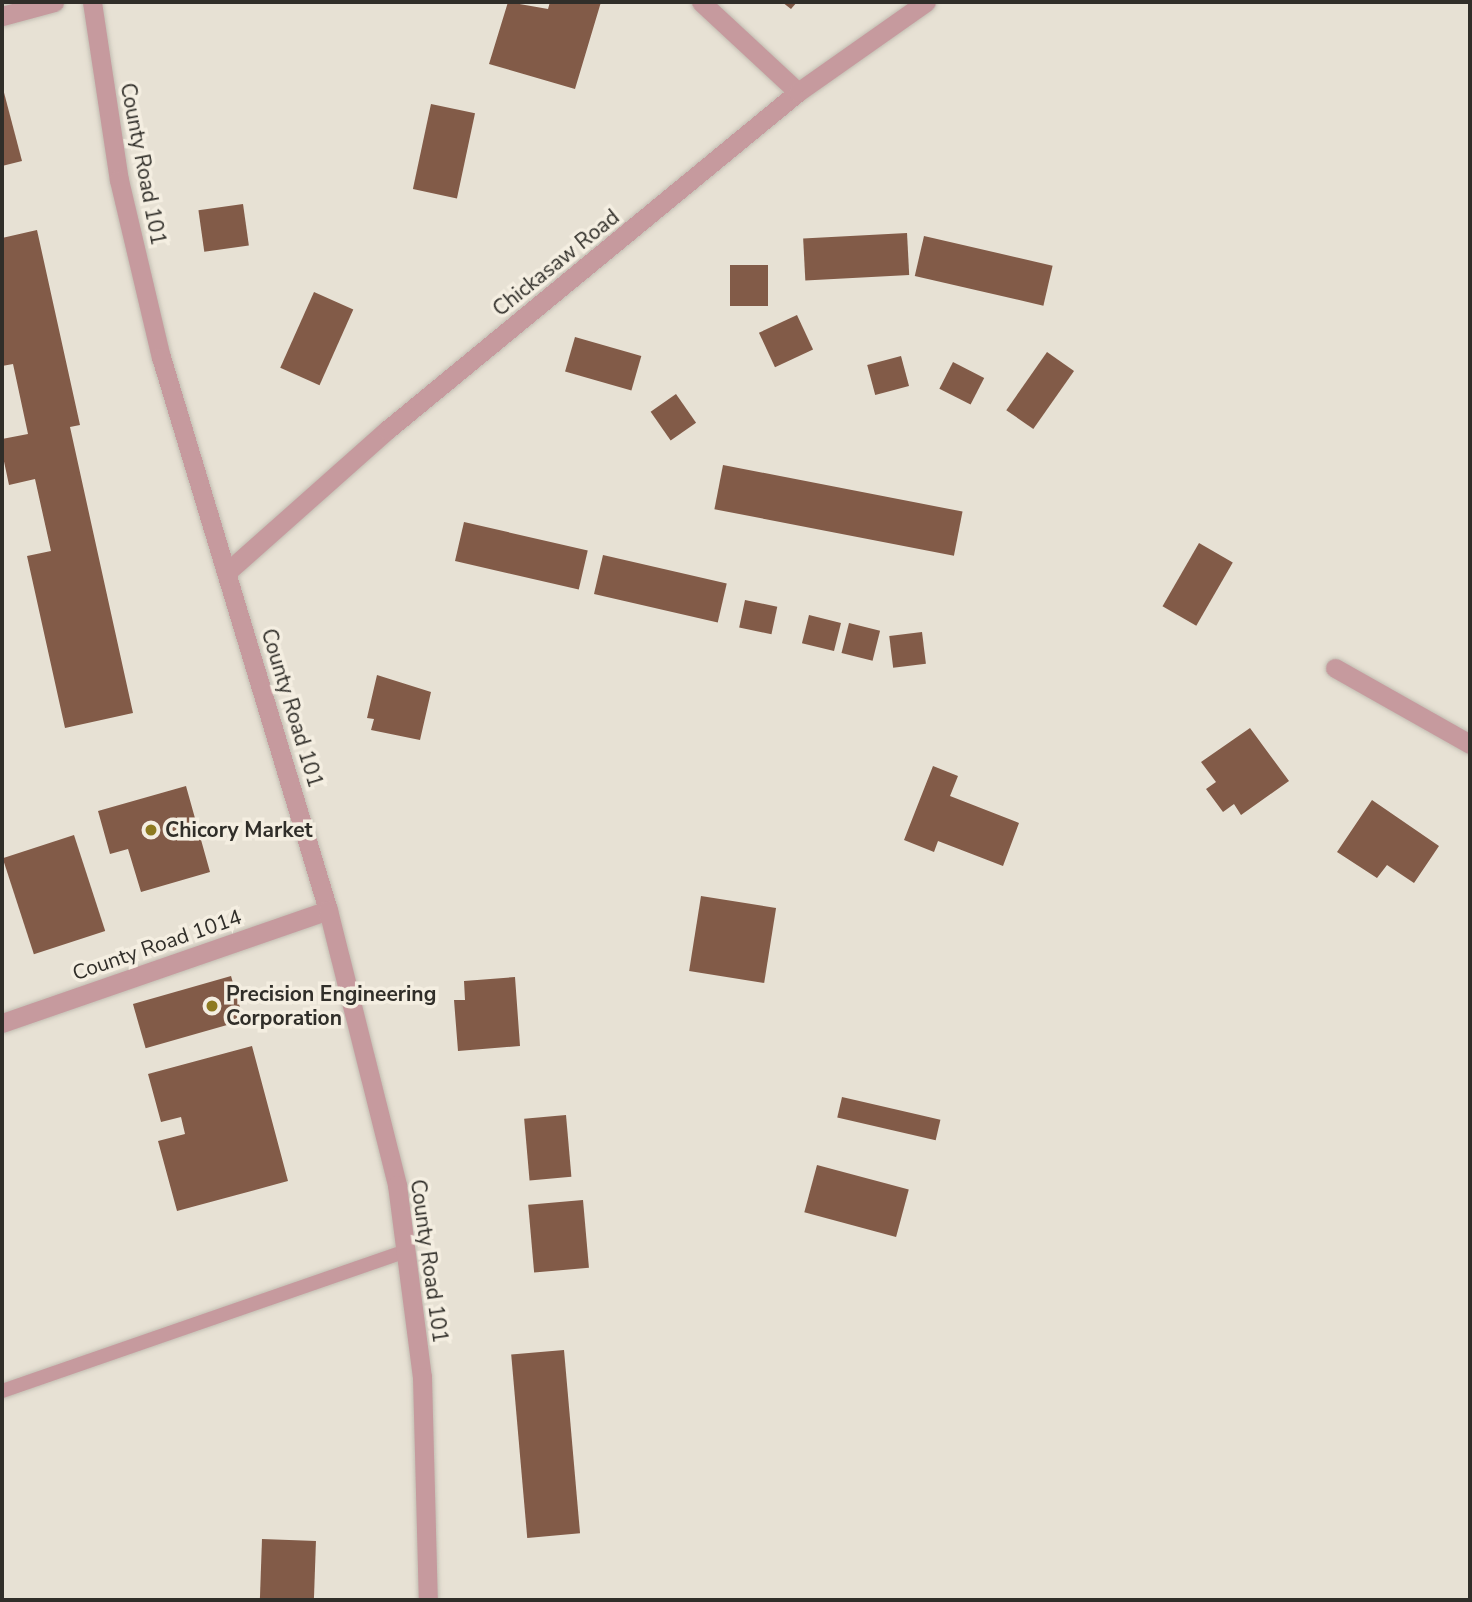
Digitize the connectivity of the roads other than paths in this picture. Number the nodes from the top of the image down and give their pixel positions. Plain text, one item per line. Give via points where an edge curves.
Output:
1 (54, 2) edge
2 (92, 2) edge
3 (701, 2) edge
4 (926, 2) edge
5 (2, 16) edge
6 (798, 92) junction
7 (227, 572) junction
8 (1335, 668) dead end
9 (1470, 744) edge
10 (328, 910) junction
11 (2, 1023) edge
12 (406, 1251) junction
13 (2, 1391) edge
14 (428, 1600) edge

1 - 5 street
2 - 7 street, County Road 101 via 119,180 161,357
3 - 6 street
4 - 6 street, Chickasaw Road
6 - 7 street, Chickasaw Road via 387,430
7 - 10 street, County Road 101
8 - 9 street
10 - 11 street, County Road 1014
10 - 12 street, County Road 101 via 397,1185
12 - 13 lane
12 - 14 street, County Road 101 via 422,1377

